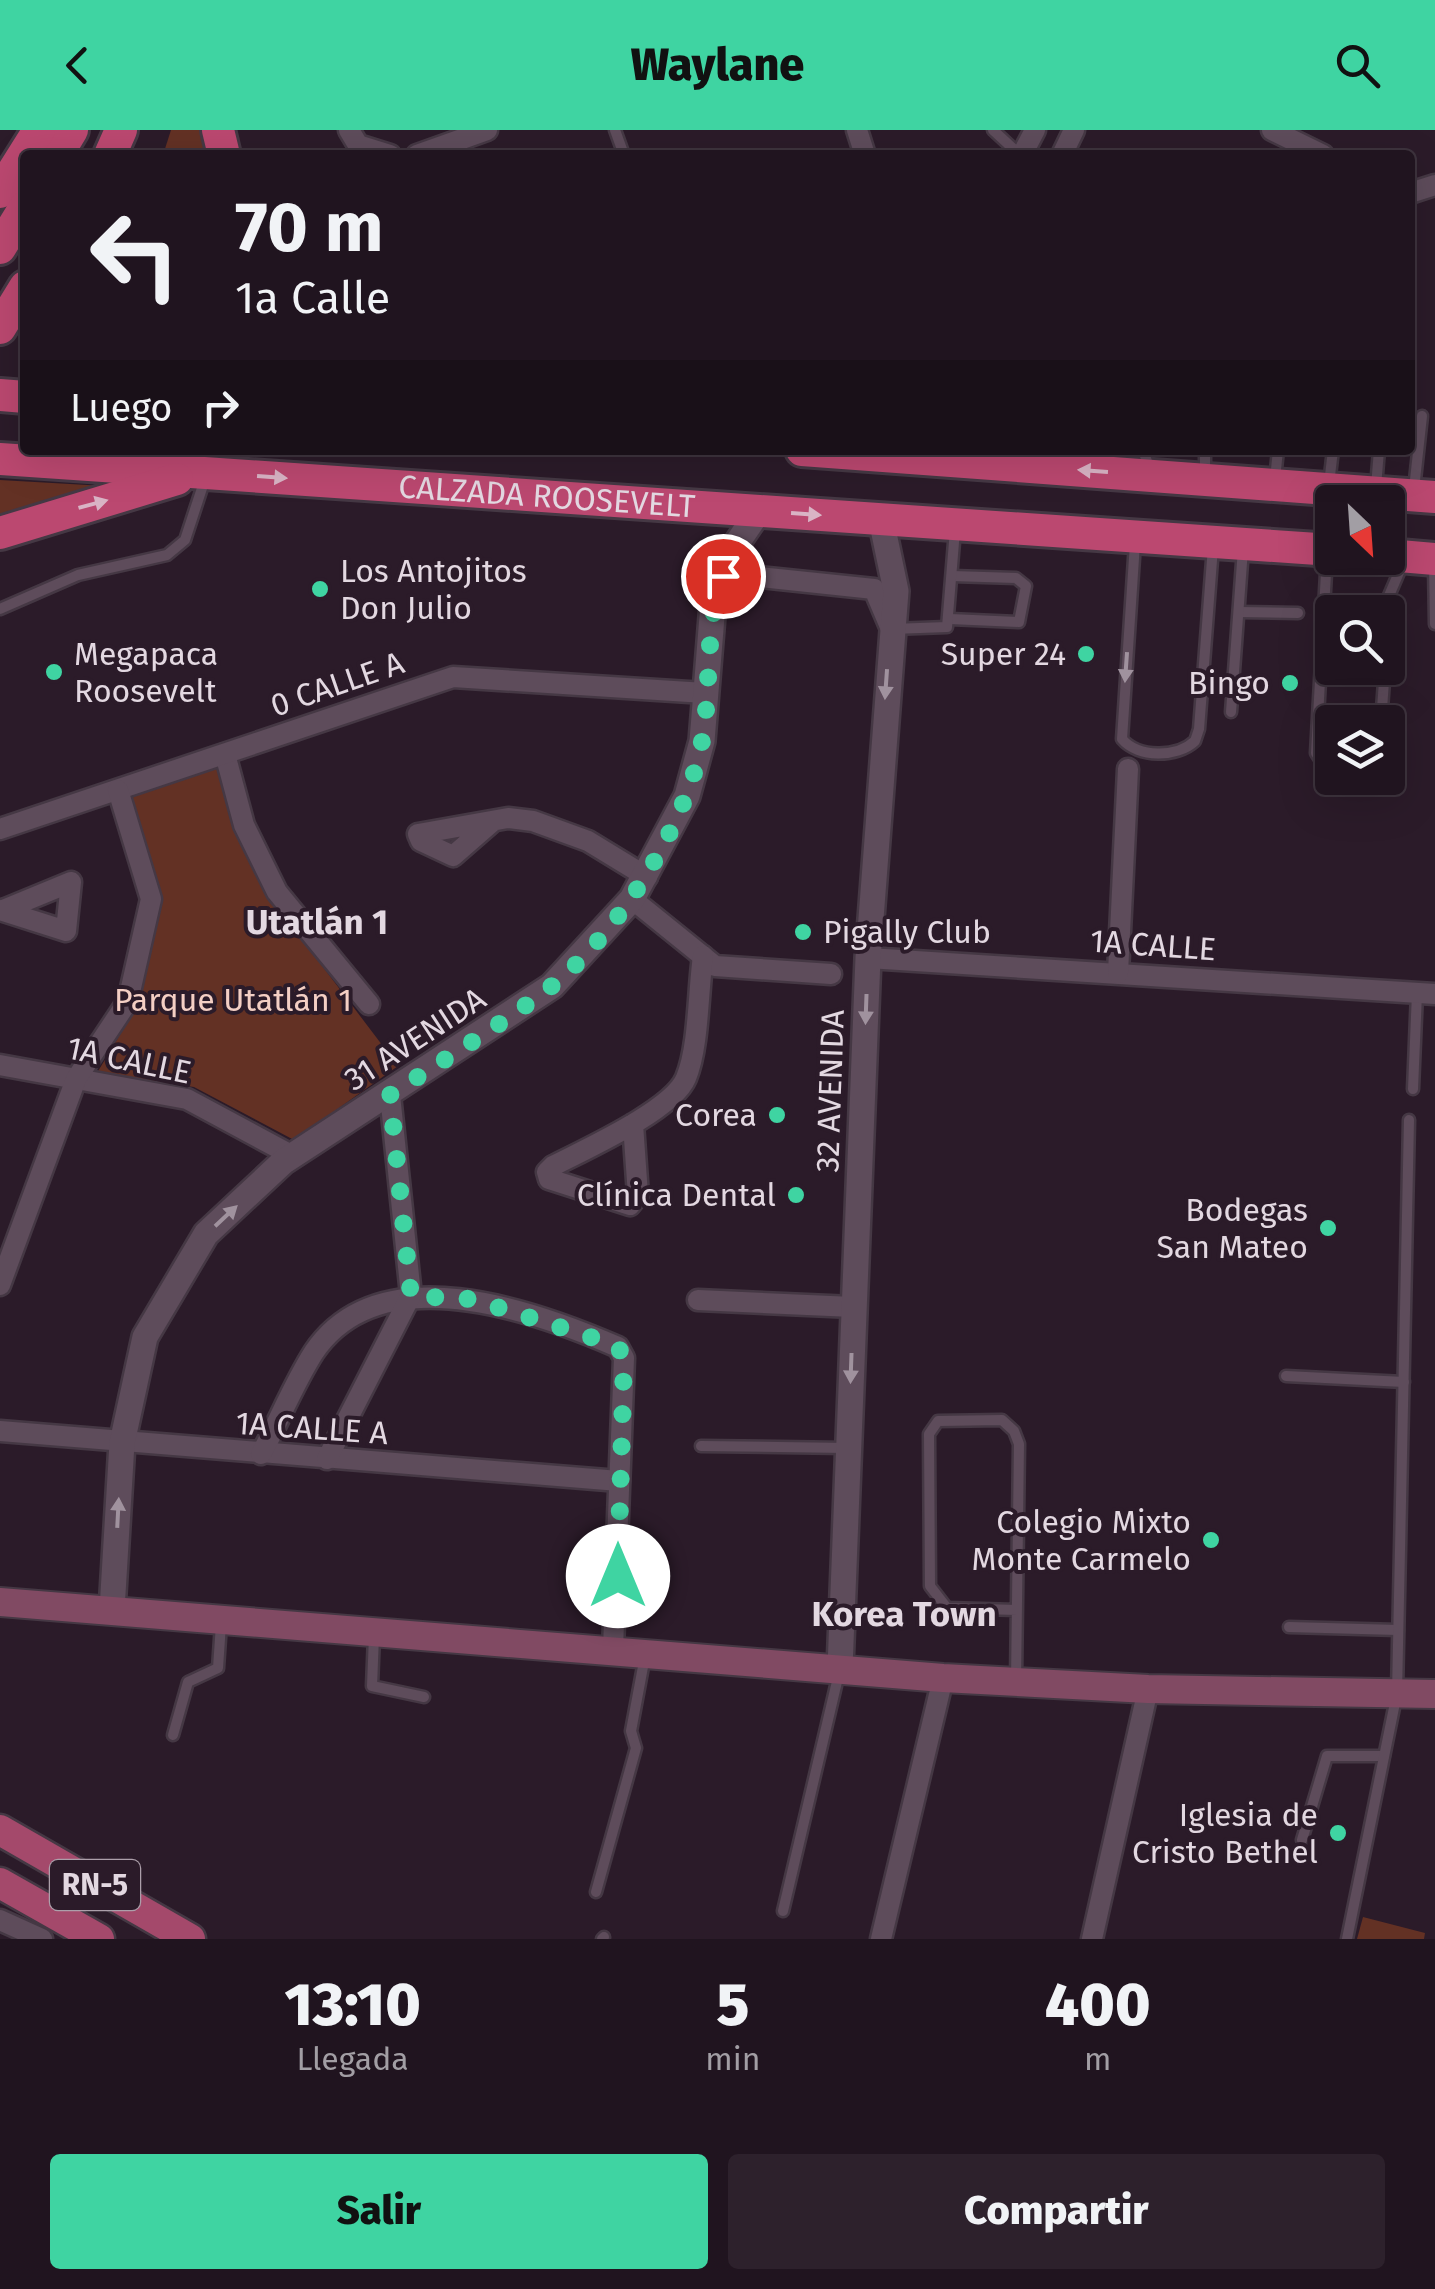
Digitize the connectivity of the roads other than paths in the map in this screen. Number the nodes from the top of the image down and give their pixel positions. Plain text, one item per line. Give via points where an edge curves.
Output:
1 (18, 130) edge
2 (349, 130) edge
3 (487, 130) edge
4 (994, 130) edge
5 (1272, 130) edge
6 (0, 145) edge
7 (374, 150) edge
8 (431, 150) edge
9 (1016, 150) edge
10 (1313, 150) edge
11 (20, 160) edge
12 (0, 192) edge
13 (20, 215) edge
14 (0, 248) edge
15 (20, 294) edge
16 (0, 328) edge
17 (1422, 416) dead end
18 (950, 455) edge
19 (1277, 455) edge
20 (1332, 455) edge
21 (1378, 455) edge
22 (1011, 457) edge
23 (0, 459) edge
24 (1148, 463) edge
25 (1205, 465) edge
26 (202, 473) junction
27 (1274, 485) junction
28 (1328, 485) edge
29 (1376, 485) edge
30 (1315, 487) edge
31 (1424, 496) edge
32 (759, 511) junction
33 (881, 519) junction
34 (956, 524) junction
35 (0, 533) edge
36 (1135, 536) junction
37 (1229, 542) junction
38 (1315, 549) edge
39 (1415, 558) edge
40 (952, 576) junction
41 (1390, 595) edge
42 (713, 604) junction
43 (0, 609) edge
44 (1239, 612) junction
45 (1298, 613) dead end
46 (950, 620) junction
47 (1435, 624) edge
48 (891, 629) junction
49 (706, 693) junction
50 (1231, 712) dead end
51 (225, 754) junction
52 (1128, 769) dead end
53 (118, 790) junction
54 (492, 822) junction
55 (0, 829) edge
56 (648, 877) junction
57 (632, 899) junction
58 (702, 956) junction
59 (868, 958) junction
60 (1118, 973) junction
61 (830, 974) dead end
62 (1426, 994) edge
63 (369, 1004) dead end
64 (0, 1065) edge
65 (76, 1078) junction
66 (1413, 1089) dead end
67 (390, 1095) junction
68 (1409, 1120) dead end
69 (633, 1124) junction
70 (292, 1156) junction
71 (0, 1284) edge
72 (411, 1296) junction
73 (698, 1300) dead end
74 (854, 1306) junction
75 (1286, 1376) dead end
76 (1404, 1382) junction
77 (0, 1430) edge
78 (122, 1442) junction
79 (701, 1446) dead end
80 (848, 1448) junction
81 (261, 1454) junction
82 (327, 1459) junction
83 (619, 1481) junction
84 (0, 1602) edge
85 (112, 1610) junction
86 (1017, 1610) junction
87 (221, 1618) junction
88 (1289, 1626) dead end
89 (375, 1630) junction
90 (1398, 1630) junction
91 (614, 1649) junction
92 (646, 1652) junction
93 (840, 1668) junction
94 (942, 1678) junction
95 (1016, 1682) junction
96 (1148, 1688) junction
97 (1397, 1693) junction
98 (1435, 1694) edge
99 (424, 1697) dead end
100 (173, 1735) dead end
101 (1384, 1756) junction
102 (0, 1830) edge
103 (1302, 1840) dead end
104 (0, 1883) edge
105 (596, 1892) dead end
106 (782, 1911) dead end
107 (0, 1920) edge
108 (40, 1931) edge
109 (99, 1939) edge
110 (190, 1939) edge
111 (881, 1939) edge
112 (1092, 1939) edge
113 (1347, 1939) edge

1 - 6 highway
2 - 7 street via 358,145
3 - 8 street
4 - 9 lane
5 - 10 street
11 - 12 highway
13 - 14 highway
15 - 16 highway
17 - 31 lane
18 - 22 highway
19 - 27 lane
20 - 28 lane
21 - 29 lane
24 -> 22 highway
23 - 26 highway, CALZADA ROOSEVELT
24 - 25 highway
25 - 27 highway
26 -> 32 highway, CALZADA ROOSEVELT
35 -> 26 highway
26 - 43 lane via 185,540 167,555 78,575
27 - 30 highway
32 -> 33 highway, CALZADA ROOSEVELT
32 - 42 street, 31 AVENIDA via 732,549
33 - 34 highway, CALZADA ROOSEVELT
33 - 48 street, 32 AVENIDA via 894,576
34 - 36 highway, CALZADA ROOSEVELT
34 - 40 lane
36 - 37 highway, CALZADA ROOSEVELT
36 -> 37 lane via 1122,739 1140,751 1174,753 1195,742
37 - 38 highway, CALZADA ROOSEVELT
37 - 44 lane
39 - 41 lane
39 - 47 lane
40 - 46 lane
40 - 46 lane via 1016,578 1026,586 1020,622
42 - 48 street via 750,576 874,589
42 - 49 street, 31 AVENIDA
44 - 45 lane
44 - 50 lane
46 - 48 lane via 939,629
48 -> 59 street, 32 AVENIDA
49 - 51 street, 0 CALLE A via 453,676
49 - 56 street, 31 AVENIDA via 687,796
51 - 53 street, 0 CALLE A
51 - 63 street via 244,825 277,892
52 - 60 street
53 - 55 street, 0 CALLE A
53 - 65 street via 151,899 128,1001
54 - 54 street via 453,856 420,842 418,834
54 - 56 street via 546,825
56 - 57 street, 31 AVENIDA
57 - 58 street
57 - 67 street, 31 AVENIDA via 552,986
58 - 61 street via 715,966
58 - 69 street via 686,1078
59 - 60 street, 1A CALLE
59 -> 74 street, 32 AVENIDA
60 - 62 street, 1A CALLE
62 - 66 lane
64 - 65 street, 1A CALLE
65 - 70 street, 1A CALLE via 187,1100
65 - 71 street
67 - 70 street, 31 AVENIDA
67 - 72 street
68 - 76 lane
69 - 69 street via 552,1166 549,1179 630,1205 638,1195
78 -> 70 street, 31 AVENIDA via 145,1337 206,1234
72 - 81 street via 356,1316 315,1350
72 - 82 street
72 - 83 street via 472,1299 618,1347 624,1358
73 - 74 street
74 -> 80 street, 32 AVENIDA
75 - 76 lane
76 - 90 lane
77 - 78 street, 1A CALLE A
78 - 81 street, 1A CALLE A
85 -> 78 street, 31 AVENIDA
79 - 80 lane
80 - 93 street, 32 AVENIDA
81 - 82 street, 1A CALLE A
82 - 83 street, 1A CALLE A
83 - 91 street
84 - 85 main road
85 - 87 main road
86 - 86 lane via 1014,1431 1002,1420 938,1421 929,1434 930,1586 948,1608
86 - 95 lane
87 - 89 main road
87 - 100 lane via 218,1668 188,1682
88 - 90 lane
89 - 91 main road
89 - 99 lane via 372,1686
90 - 97 lane
91 - 92 main road
92 - 93 main road
92 - 105 lane via 631,1731 636,1748
93 - 94 main road
93 - 106 lane
94 - 95 main road
94 - 111 street
95 - 96 main road
96 - 97 main road
96 - 112 street
97 - 98 main road
97 - 101 lane
101 - 103 lane via 1327,1756
101 - 113 lane
102 - 110 main road, RN-5
104 - 108 main road, RN-5
107 - 108 street
108 - 109 main road, RN-5

